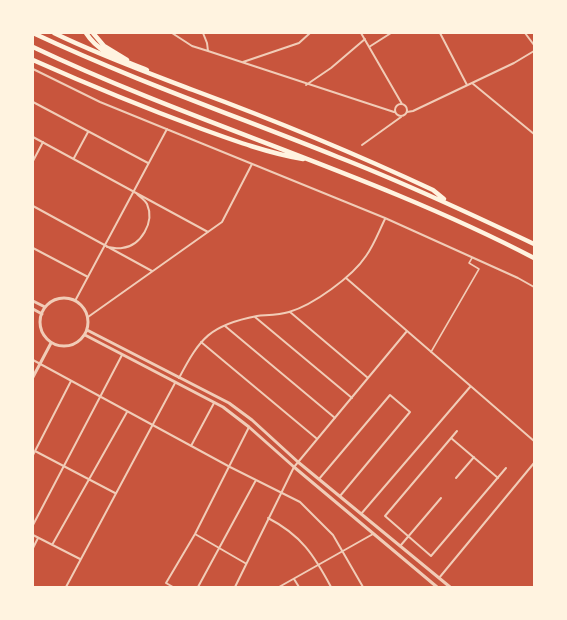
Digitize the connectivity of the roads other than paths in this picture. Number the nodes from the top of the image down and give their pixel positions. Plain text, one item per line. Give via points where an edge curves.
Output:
1 (33, 33) edge
2 (54, 33) edge
3 (86, 33) edge
4 (93, 33) edge
5 (172, 33) edge
6 (202, 33) edge
7 (310, 33) edge
8 (361, 33) edge
9 (391, 33) edge
10 (440, 33) edge
11 (525, 33) edge
12 (366, 39) junction
13 (534, 45) edge
14 (369, 47) junction
15 (33, 48) edge
16 (208, 51) junction
17 (534, 51) edge
18 (33, 60) edge
19 (243, 62) junction
20 (138, 66) junction
21 (33, 69) edge
22 (472, 83) junction
23 (306, 84) junction
24 (467, 85) junction
25 (193, 90) junction
26 (33, 102) edge
27 (402, 104) junction
28 (394, 112) junction
29 (407, 112) junction
30 (401, 117) junction
31 (167, 129) junction
32 (88, 131) junction
33 (534, 134) edge
34 (33, 136) edge
35 (43, 142) junction
36 (362, 145) dead end
37 (74, 158) junction
38 (312, 160) junction
39 (33, 161) edge
40 (148, 163) junction
41 (252, 164) junction
42 (133, 190) junction
43 (451, 204) junction
44 (33, 206) edge
45 (385, 218) junction
46 (208, 232) junction
47 (534, 244) edge
48 (105, 246) junction
49 (33, 248) edge
50 (472, 257) junction
51 (534, 258) edge
52 (152, 272) junction
53 (88, 278) junction
54 (346, 278) junction
55 (534, 287) edge
56 (33, 301) edge
57 (75, 301) junction
58 (45, 308) junction
59 (33, 309) edge
60 (290, 312) junction
61 (42, 314) junction
62 (88, 317) junction
63 (255, 317) junction
64 (225, 326) junction
65 (87, 330) junction
66 (407, 331) junction
67 (85, 335) junction
68 (201, 342) junction
69 (51, 343) junction
70 (430, 352) junction
71 (122, 355) junction
72 (33, 360) edge
73 (40, 364) junction
74 (33, 377) edge
75 (179, 378) junction
76 (368, 378) junction
77 (71, 381) junction
78 (175, 383) junction
79 (470, 387) junction
80 (101, 397) junction
81 (352, 398) junction
82 (214, 403) junction
83 (128, 411) junction
84 (335, 418) junction
85 (152, 424) junction
86 (249, 427) junction
87 (457, 431) dead end
88 (451, 438) junction
89 (317, 439) junction
90 (534, 441) edge
91 (191, 446) junction
92 (35, 451) junction
93 (33, 455) edge
94 (474, 457) junction
95 (298, 462) junction
96 (534, 463) edge
97 (64, 466) junction
98 (230, 467) junction
99 (294, 467) junction
100 (506, 468) dead end
101 (456, 478) dead end
102 (498, 478) junction
103 (88, 479) junction
104 (319, 479) junction
105 (256, 480) junction
106 (115, 493) junction
107 (282, 493) junction
108 (340, 496) junction
109 (441, 498) dead end
110 (361, 514) junction
111 (268, 518) junction
112 (33, 525) edge
113 (195, 534) junction
114 (373, 534) junction
115 (33, 535) edge
116 (408, 536) junction
117 (38, 538) junction
118 (52, 545) junction
119 (400, 545) junction
120 (33, 548) edge
121 (220, 549) junction
122 (342, 551) junction
123 (80, 559) junction
124 (245, 563) junction
125 (318, 564) junction
126 (439, 578) junction
127 (294, 579) junction
128 (433, 586) edge
129 (66, 587) edge
130 (173, 587) edge
131 (198, 587) edge
132 (234, 587) edge
133 (279, 587) edge
134 (299, 587) edge
135 (331, 587) edge
136 (363, 587) edge
137 (450, 587) edge

1 - 43 highway via 144,82
2 - 25 highway
3 - 20 highway via 114,57
4 - 20 highway via 104,46
5 - 16 street
6 - 16 street
7 - 19 street via 300,43
8 - 12 street
9 - 14 street
10 - 24 street
11 - 13 street
12 - 14 street
12 - 23 street
14 - 27 street
15 - 38 highway
16 - 19 street
17 - 22 street
18 - 38 highway via 183,122 280,155
19 - 23 street
20 - 25 highway
21 - 31 street
22 - 24 street
22 - 33 street
23 - 28 street
24 - 29 street
25 - 43 highway via 392,171 433,190
26 - 32 street
27 - 28 street
27 - 29 street
28 - 30 street
29 - 30 street
30 - 36 street
31 - 40 street
31 - 41 street
32 - 37 street
32 - 40 street
34 - 35 street
35 - 37 street
35 - 39 street
37 - 42 street
38 - 51 highway via 390,191
40 - 42 street
41 - 45 street
41 - 46 street via 222,222
42 - 46 street
42 - 48 street
42 - 48 street via 146,202 148,226 132,245
43 - 47 highway
44 - 48 street
45 - 50 street
45 - 54 street via 367,255
46 - 52 street
48 - 52 street
48 - 53 street
49 - 53 street
50 - 55 street
50 - 70 lane via 470,263 478,269
52 - 62 street
53 - 57 street
54 - 60 street
54 - 66 street
56 - 58 street
57 - 58 street via 58,298
57 - 62 street
58 - 61 street
59 - 61 street
60 - 63 street
60 - 76 street
61 - 69 street via 40,328
62 - 65 street
63 - 64 street
63 - 81 street
64 - 68 street via 214,329
64 - 84 street
65 - 67 street
65 - 75 street
66 - 70 street
66 - 76 street
67 - 69 street via 66,347
67 - 71 street
68 - 75 street
68 - 89 street
69 - 73 street
70 - 79 street
71 - 78 street
71 - 80 street
72 - 73 street
73 - 74 street
73 - 77 street
75 - 95 street via 229,403
76 - 81 street
77 - 80 street
77 - 92 street
78 - 82 street
78 - 85 street
79 - 90 street
79 - 110 street
80 - 83 street
80 - 97 street
81 - 84 street
82 - 86 street
82 - 91 street
83 - 85 street
83 - 103 street
84 - 89 street
85 - 91 street
85 - 106 street
86 - 98 street
86 - 99 street
87 - 88 street
88 - 94 street
88 - 116 street via 384,516
89 - 95 street
91 - 98 street
92 - 93 street
92 - 97 street
94 - 101 street
94 - 102 street
95 - 99 street
95 - 104 street
96 - 126 street
97 - 103 street
97 - 112 street
98 - 105 street
98 - 113 street
99 - 107 street
99 - 114 street
100 - 102 street
102 - 116 street via 432,556
103 - 106 street
103 - 118 street
104 - 108 street
104 - 108 street via 390,395 410,412
105 - 107 street
105 - 121 street
106 - 123 street
107 - 111 street
107 - 122 street via 315,515
108 - 110 street
109 - 116 street
110 - 119 street
111 - 124 street
111 - 125 street via 298,537
113 - 121 street
113 - 130 street via 166,583
114 - 122 street
114 - 128 street
115 - 117 street
116 - 119 street
117 - 118 street
117 - 120 street
118 - 123 street
119 - 126 street
121 - 124 street
121 - 131 street
122 - 125 street
122 - 136 street
123 - 129 street
124 - 132 street
125 - 127 street
125 - 135 street
126 - 137 street
127 - 133 street
127 - 134 street

